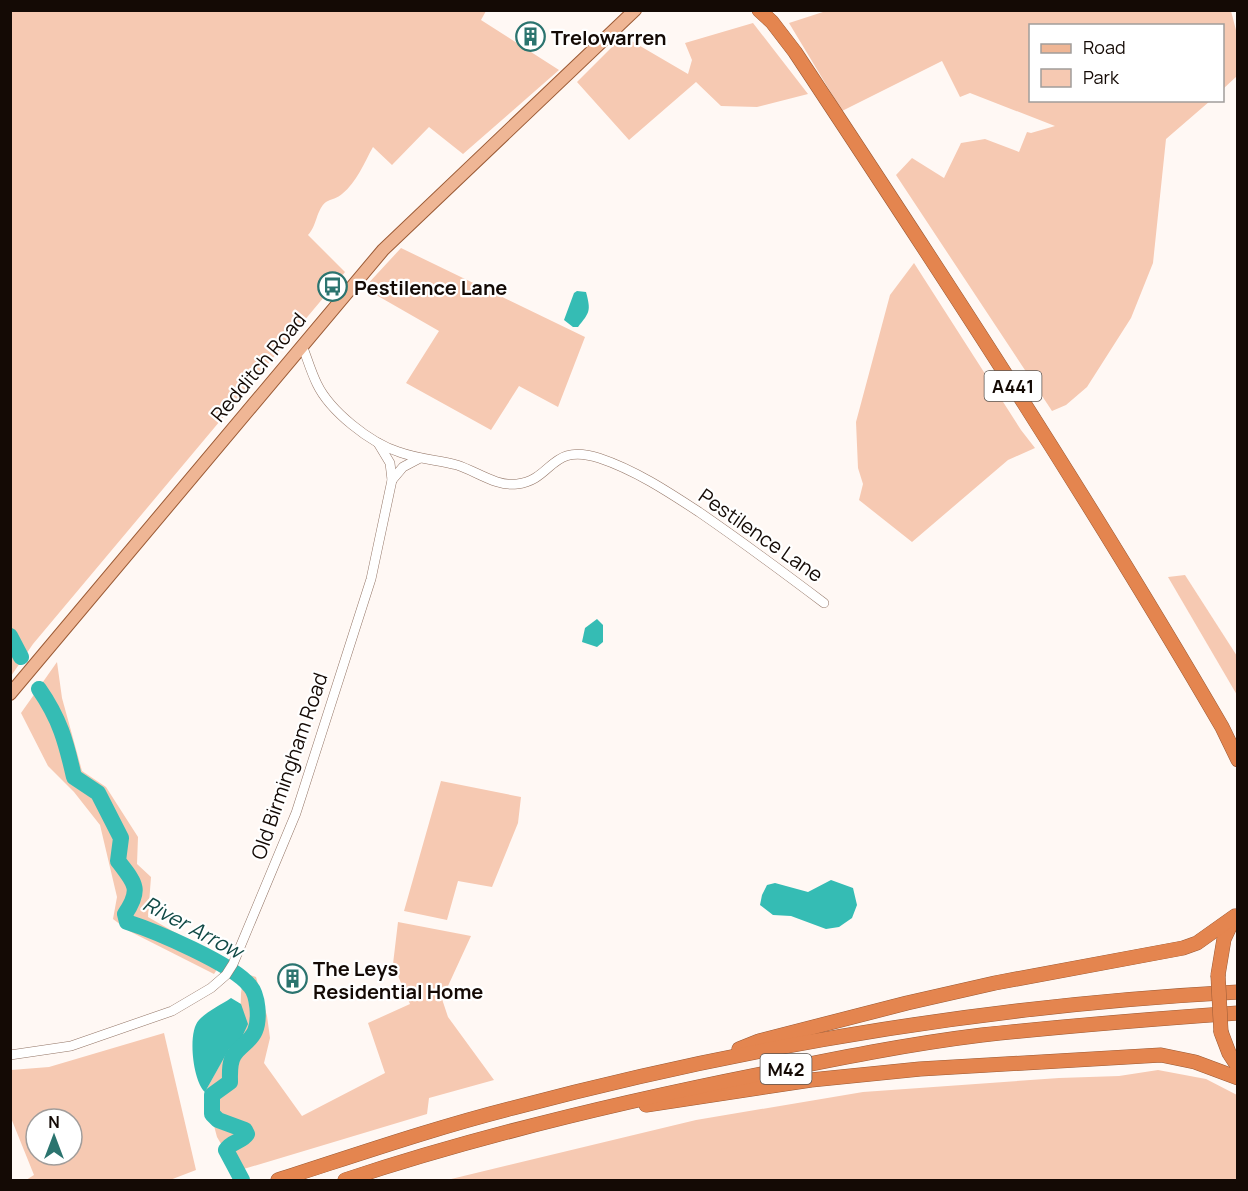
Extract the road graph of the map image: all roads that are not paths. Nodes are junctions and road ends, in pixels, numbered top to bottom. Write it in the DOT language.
graph roads {
  1 [pos="635,10"];
  2 [pos="759,10"];
  3 [pos="769,16"];
  4 [pos="302,345"];
  5 [pos="378,443"];
  6 [pos="420,458"];
  7 [pos="392,480"];
  8 [pos="824,603"];
  9 [pos="10,693"];
  10 [pos="1238,760"];
  11 [pos="1236,915"];
  12 [pos="1238,993"];
  13 [pos="1238,1013"];
  14 [pos="10,1055"];
  15 [pos="703,1062"];
  16 [pos="1238,1067"];
  17 [pos="1238,1078"];
  18 [pos="594,1109"];
  19 [pos="278,1180"];
  20 [pos="345,1180"];
  1 -- 4 [label="main road, Redditch Road"];
  2 -- 3 [label="highway, A441"];
  3 -- 10 [label="highway, A441"];
  4 -- 5 [label="street"];
  4 -- 9 [label="main road, Redditch Road"];
  5 -- 6 [label="street, Pestilence Lane"];
  5 -- 7 [label="street, Old Birmingham Road"];
  6 -- 7 [label="street"];
  6 -- 8 [label="street, Pestilence Lane"];
  7 -- 14 [label="street, Old Birmingham Road"];
  11 -- 15 [label="highway, M42"];
  11 -- 16 [label="highway, bridge"];
  12 -- 15 [label="highway, M42"];
  13 -- 18 [label="highway, M42"];
  15 -- 19 [label="highway, M42"];
  17 -- 18 [label="highway, M42"];
  18 -- 20 [label="highway, M42"];
}
